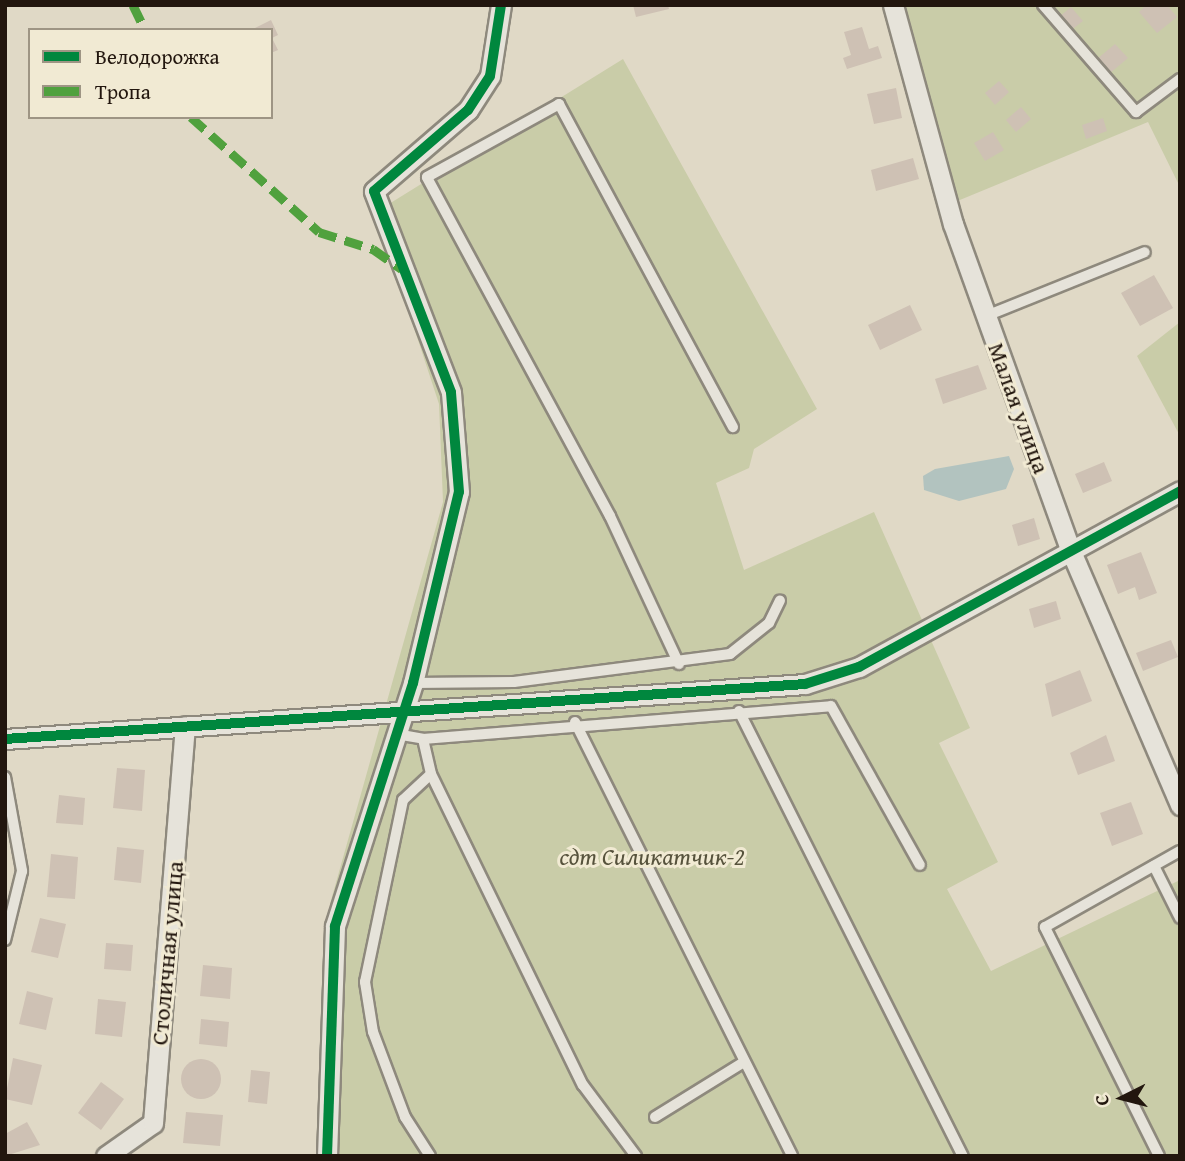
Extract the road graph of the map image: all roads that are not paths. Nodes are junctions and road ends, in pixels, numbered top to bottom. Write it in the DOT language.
graph roads {
  1 [pos="501,5"];
  2 [pos="893,5"];
  3 [pos="1043,5"];
  4 [pos="1180,79"];
  5 [pos="1145,252"];
  6 [pos="986,316"];
  7 [pos="733,427"];
  8 [pos="1180,491"];
  9 [pos="1070,549"];
  10 [pos="779,600"];
  11 [pos="678,664"];
  12 [pos="413,683"];
  13 [pos="403,709"];
  14 [pos="739,711"];
  15 [pos="575,722"];
  16 [pos="185,726"];
  17 [pos="395,734"];
  18 [pos="423,738"];
  19 [pos="5,739"];
  20 [pos="431,774"];
  21 [pos="5,777"];
  22 [pos="1178,803"];
  23 [pos="1180,851"];
  24 [pos="920,864"];
  25 [pos="1154,866"];
  26 [pos="1180,918"];
  27 [pos="5,940"];
  28 [pos="744,1062"];
  29 [pos="655,1117"];
  30 [pos="106,1156"];
  31 [pos="327,1156"];
  32 [pos="430,1156"];
  33 [pos="636,1156"];
  34 [pos="792,1156"];
  35 [pos="963,1156"];
  36 [pos="1159,1156"];
  1 -- 12 [label="street"];
  2 -- 6 [label="street, Малая улица"];
  3 -- 4 [label="lane"];
  5 -- 6 [label="lane"];
  6 -- 9 [label="street, Малая улица"];
  7 -- 11 [label="lane"];
  8 -- 9 [label="street"];
  9 -- 13 [label="street"];
  9 -- 22 [label="street, Малая улица"];
  10 -- 11 [label="lane"];
  11 -- 12 [label="lane"];
  12 -- 13 [label="street"];
  13 -- 16 [label="street"];
  13 -- 17 [label="street"];
  14 -- 15 [label="lane"];
  14 -- 24 [label="lane"];
  14 -- 35 [label="lane"];
  15 -- 18 [label="lane"];
  15 -- 28 [label="lane"];
  16 -- 19 [label="street"];
  16 -- 30 [label="street, Столичная улица"];
  17 -- 18 [label="lane"];
  17 -- 31 [label="street"];
  18 -- 20 [label="lane"];
  20 -- 32 [label="lane"];
  20 -- 33 [label="lane"];
  21 -- 27 [label="lane"];
  23 -- 25 [label="lane"];
  25 -- 26 [label="lane"];
  25 -- 36 [label="lane"];
  28 -- 29 [label="lane"];
  28 -- 34 [label="lane"];
}
